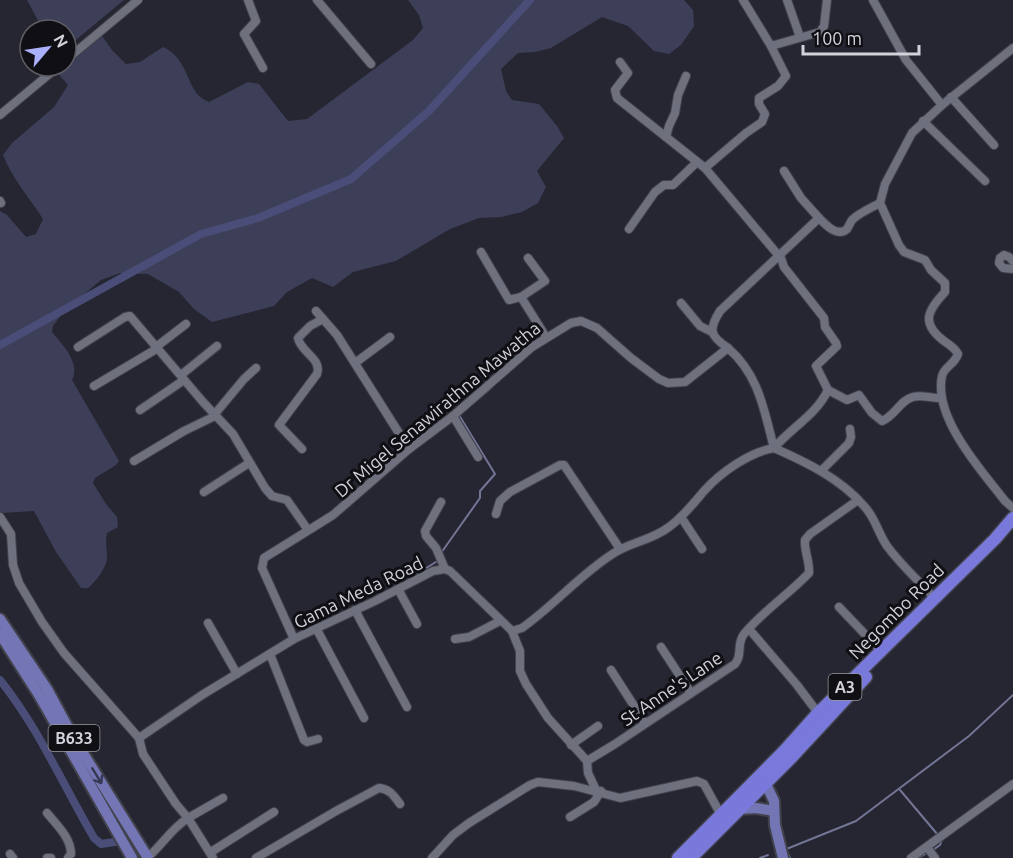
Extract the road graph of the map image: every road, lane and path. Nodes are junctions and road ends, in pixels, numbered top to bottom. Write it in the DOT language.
graph roads {
  1 [pos="138,0"];
  2 [pos="248,0"];
  3 [pos="317,0"];
  4 [pos="743,0"];
  5 [pos="787,0"];
  6 [pos="827,0"];
  7 [pos="873,0"];
  8 [pos="800,37"];
  9 [pos="771,46"];
  10 [pos="1013,48"];
  11 [pos="78,50"];
  12 [pos="621,62"];
  13 [pos="371,64"];
  14 [pos="262,68"];
  15 [pos="686,76"];
  16 [pos="45,78"];
  17 [pos="951,97"];
  18 [pos="942,105"];
  19 [pos="0,115"];
  20 [pos="923,121"];
  21 [pos="666,137"];
  22 [pos="994,145"];
  23 [pos="696,163"];
  24 [pos="705,168"];
  25 [pos="784,171"];
  26 [pos="985,181"];
  27 [pos="880,203"];
  28 [pos="819,218"];
  29 [pos="629,229"];
  30 [pos="481,252"];
  31 [pos="780,255"];
  32 [pos="528,258"];
  33 [pos="1013,261"];
  34 [pos="1013,269"];
  35 [pos="522,297"];
  36 [pos="681,303"];
  37 [pos="316,311"];
  38 [pos="323,319"];
  39 [pos="186,324"];
  40 [pos="712,332"];
  41 [pos="390,337"];
  42 [pos="546,337"];
  43 [pos="217,346"];
  44 [pos="78,347"];
  45 [pos="157,348"];
  46 [pos="728,348"];
  47 [pos="355,363"];
  48 [pos="256,368"];
  49 [pos="182,378"];
  50 [pos="93,386"];
  51 [pos="828,390"];
  52 [pos="942,399"];
  53 [pos="140,410"];
  54 [pos="214,415"];
  55 [pos="453,416"];
  56 [pos="850,429"];
  57 [pos="774,447"];
  58 [pos="303,449"];
  59 [pos="409,449"];
  60 [pos="478,457"];
  61 [pos="134,461"];
  62 [pos="249,463"];
  63 [pos="821,471"];
  64 [pos="204,492"];
  65 [pos="858,500"];
  66 [pos="441,502"];
  67 [pos="1013,508"];
  68 [pos="496,514"];
  69 [pos="0,517"];
  70 [pos="681,517"];
  71 [pos="1013,518"];
  72 [pos="1013,529"];
  73 [pos="308,530"];
  74 [pos="620,549"];
  75 [pos="702,549"];
  76 [pos="445,569"];
  77 [pos="398,590"];
  78 [pos="934,598"];
  79 [pos="839,607"];
  80 [pos="355,610"];
  81 [pos="0,619"];
  82 [pos="500,621"];
  83 [pos="208,623"];
  84 [pos="417,624"];
  85 [pos="316,628"];
  86 [pos="749,629"];
  87 [pos="512,631"];
  88 [pos="0,634"];
  89 [pos="294,639"];
  90 [pos="455,639"];
  91 [pos="661,647"];
  92 [pos="881,651"];
  93 [pos="270,654"];
  94 [pos="611,670"];
  95 [pos="237,674"];
  96 [pos="691,693"];
  97 [pos="407,707"];
  98 [pos="818,713"];
  99 [pos="364,718"];
  100 [pos="645,723"];
  101 [pos="598,726"];
  102 [pos="140,739"];
  103 [pos="318,739"];
  104 [pos="571,745"];
  105 [pos="587,760"];
  106 [pos="777,772"];
  107 [pos="762,781"];
  108 [pos="1013,784"];
  109 [pos="599,791"];
  110 [pos="223,798"];
  111 [pos="400,804"];
  112 [pos="774,806"];
  113 [pos="740,809"];
  114 [pos="274,812"];
  115 [pos="47,813"];
  116 [pos="721,815"];
  117 [pos="570,817"];
  118 [pos="188,818"];
  119 [pos="927,847"];
  120 [pos="212,855"];
  121 [pos="68,858"];
  122 [pos="132,858"];
  123 [pos="148,858"];
  124 [pos="256,858"];
  125 [pos="432,858"];
  126 [pos="678,858"];
  127 [pos="691,858"];
  128 [pos="783,858"];
  129 [pos="910,858"];
  130 [pos="935,858"];
  1 -- 11 [label="street"];
  2 -- 14 [label="street"];
  3 -- 13 [label="street"];
  4 -- 9 [label="street"];
  5 -- 8 [label="street"];
  6 -- 8 [label="street"];
  7 -- 18 [label="street"];
  8 -- 9 [label="street"];
  9 -- 24 [label="street"];
  10 -- 17 [label="street"];
  12 -- 21 [label="street"];
  15 -- 21 [label="street"];
  16 -- 19 [label="street"];
  17 -- 18 [label="street"];
  17 -- 22 [label="street"];
  18 -- 20 [label="street"];
  20 -- 26 [label="street"];
  20 -- 27 [label="street"];
  21 -- 23 [label="street"];
  23 -- 24 [label="street"];
  23 -- 29 [label="street"];
  24 -- 31 [label="street"];
  25 -- 28 [label="street"];
  27 -- 28 [label="street"];
  27 -- 52 [label="street"];
  28 -- 31 [label="street"];
  30 -- 35 [label="street"];
  31 -- 40 [label="street"];
  31 -- 51 [label="street"];
  32 -- 35 [label="street"];
  33 -- 34 [label="street"];
  35 -- 42 [label="street"];
  36 -- 40 [label="street"];
  37 -- 38 [label="street"];
  38 -- 47 [label="street"];
  38 -- 58 [label="street"];
  39 -- 45 [label="street"];
  40 -- 46 [label="street"];
  41 -- 47 [label="street"];
  42 -- 46 [label="street, Dr Migel Senawirathna Mawatha"];
  42 -- 55 [label="street, Dr Migel Senawirathna Mawatha"];
  43 -- 49 [label="street"];
  44 -- 45 [label="street"];
  45 -- 49 [label="street"];
  45 -- 50 [label="street"];
  46 -- 57 [label="street"];
  47 -- 59 [label="street"];
  48 -- 54 [label="street"];
  49 -- 53 [label="street"];
  49 -- 54 [label="street"];
  51 -- 52 [label="street"];
  51 -- 57 [label="street"];
  52 -- 67 [label="street"];
  54 -- 61 [label="street"];
  54 -- 62 [label="street"];
  55 -- 59 [label="street, Dr Migel Senawirathna Mawatha"];
  55 -- 60 [label="street"];
  56 -- 63 [label="street"];
  57 -- 63 [label="street"];
  57 -- 70 [label="street"];
  59 -- 73 [label="street, Dr Migel Senawirathna Mawatha"];
  62 -- 64 [label="street"];
  62 -- 73 [label="street"];
  63 -- 65 [label="street"];
  65 -- 78 [label="street"];
  65 -- 86 [label="street, St Anne's Lane"];
  66 -- 76 [label="street"];
  68 -- 74 [label="street"];
  69 -- 102 [label="street"];
  70 -- 74 [label="street"];
  70 -- 75 [label="street"];
  71 -- 78 [label="highway, Negombo Road / A3"];
  72 -- 106 [label="highway, Negombo Road / A3"];
  73 -- 89 [label="street, Dr Migel Senawirathna Mawatha"];
  74 -- 87 [label="street"];
  76 -- 77 [label="street, Gama Meda Road"];
  76 -- 82 [label="street, Gama Meda Road"];
  77 -- 80 [label="street, Gama Meda Road"];
  77 -- 84 [label="street"];
  78 -- 92 [label="highway, Negombo Road / A3"];
  79 -- 92 [label="street"];
  80 -- 85 [label="street, Gama Meda Road"];
  80 -- 97 [label="street"];
  81 -- 123 [label="main road, B633, one-way"];
  82 -- 87 [label="street, Gama Meda Road"];
  82 -- 90 [label="street"];
  83 -- 95 [label="street"];
  85 -- 89 [label="street, Gama Meda Road"];
  85 -- 99 [label="street"];
  86 -- 96 [label="street, St Anne's Lane"];
  86 -- 98 [label="street"];
  87 -- 104 [label="street"];
  88 -- 122 [label="main road, B633"];
  89 -- 93 [label="street, Gama Meda Road"];
  91 -- 96 [label="street"];
  92 -- 98 [label="highway, Negombo Road / A3"];
  93 -- 95 [label="street, Gama Meda Road"];
  93 -- 103 [label="street"];
  94 -- 100 [label="street"];
  95 -- 102 [label="street, Gama Meda Road"];
  96 -- 100 [label="street, St Anne's Lane"];
  98 -- 107 [label="highway, Negombo Road / A3"];
  100 -- 105 [label="street, St Anne's Lane"];
  101 -- 104 [label="street"];
  102 -- 118 [label="street"];
  104 -- 105 [label="street"];
  105 -- 109 [label="street"];
  106 -- 107 [label="highway, Negombo Road / A3"];
  106 -- 112 [label="main road"];
  107 -- 112 [label="main road"];
  107 -- 113 [label="highway, Negombo Road / A3"];
  107 -- 116 [label="highway, Negombo Road / A3"];
  108 -- 119 [label="street"];
  109 -- 116 [label="street"];
  109 -- 117 [label="street"];
  109 -- 125 [label="street"];
  110 -- 118 [label="street"];
  111 -- 124 [label="street"];
  112 -- 113 [label="main road"];
  112 -- 128 [label="main road"];
  113 -- 127 [label="highway, Negombo Road / A3"];
  114 -- 120 [label="street"];
  115 -- 121 [label="street"];
  116 -- 126 [label="highway, Negombo Road / A3"];
  118 -- 120 [label="street"];
  118 -- 123 [label="street"];
  119 -- 129 [label="street"];
  119 -- 130 [label="street"];
}
